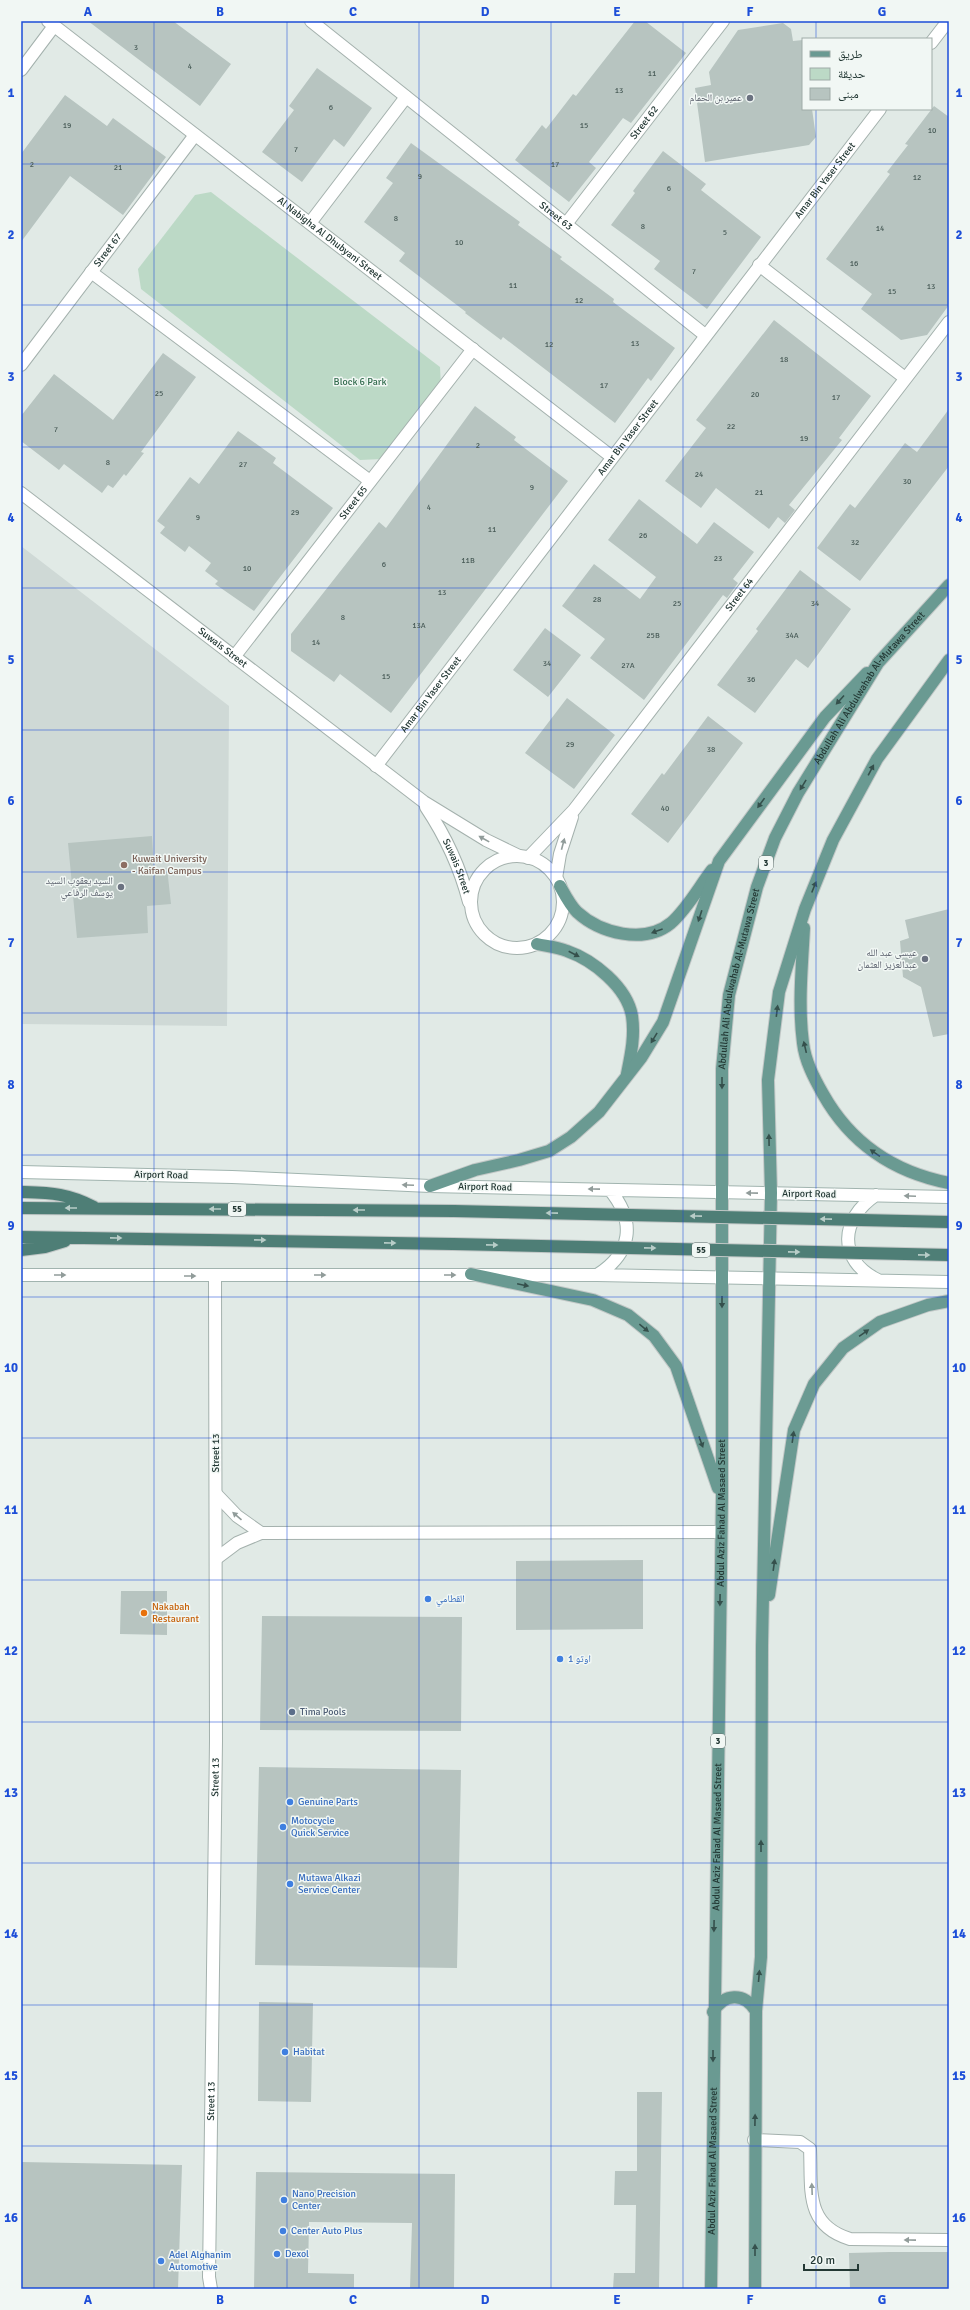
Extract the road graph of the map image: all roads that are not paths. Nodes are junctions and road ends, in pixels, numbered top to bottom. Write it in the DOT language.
graph roads {
  1 [pos="311,21"];
  2 [pos="722,21"];
  3 [pos="948,21"];
  4 [pos="51,24"];
  5 [pos="932,42"];
  6 [pos="21,70"];
  7 [pos="406,97"];
  8 [pos="879,110"];
  9 [pos="195,135"];
  10 [pos="310,224"];
  11 [pos="566,224"];
  12 [pos="759,265"];
  13 [pos="91,272"];
  14 [pos="949,322"];
  15 [pos="705,335"];
  16 [pos="473,349"];
  17 [pos="21,365"];
  18 [pos="905,378"];
  19 [pos="612,457"];
  20 [pos="370,481"];
  21 [pos="21,493"];
  22 [pos="949,585"];
  23 [pos="234,657"];
  24 [pos="949,660"];
  25 [pos="878,663"];
  26 [pos="376,766"];
  27 [pos="424,802"];
  28 [pos="574,810"];
  29 [pos="523,857"];
  30 [pos="719,861"];
  31 [pos="558,882"];
  32 [pos="805,909"];
  33 [pos="472,913"];
  34 [pos="537,944"];
  35 [pos="627,1076"];
  36 [pos="21,1172"];
  37 [pos="949,1183"];
  38 [pos="430,1186"];
  39 [pos="610,1190"];
  40 [pos="21,1192"];
  41 [pos="723,1193"];
  42 [pos="771,1193"];
  43 [pos="876,1195"];
  44 [pos="949,1197"];
  45 [pos="21,1208"];
  46 [pos="97,1208"];
  47 [pos="949,1222"];
  48 [pos="21,1237"];
  49 [pos="77,1237"];
  50 [pos="21,1250"];
  51 [pos="949,1255"];
  52 [pos="471,1274"];
  53 [pos="21,1275"];
  54 [pos="597,1275"];
  55 [pos="215,1276"];
  56 [pos="722,1278"];
  57 [pos="770,1279"];
  58 [pos="880,1281"];
  59 [pos="949,1282"];
  60 [pos="949,1301"];
  61 [pos="216,1494"];
  62 [pos="722,1498"];
  63 [pos="721,1532"];
  64 [pos="261,1533"];
  65 [pos="217,1558"];
  66 [pos="762,1646"];
  67 [pos="756,2011"];
  68 [pos="713,2012"];
  69 [pos="754,2140"];
  70 [pos="949,2240"];
  71 [pos="208,2285"];
  72 [pos="711,2289"];
  73 [pos="755,2289"];
  1 -- 7 [label="street, Street 63"];
  2 -- 11 [label="street, Street 62"];
  3 -- 5 [label="street"];
  4 -- 6 [label="street"];
  4 -- 9 [label="street, Al Nabigha Al Dhubyani Street"];
  7 -- 10 [label="street"];
  7 -- 11 [label="street, Street 63"];
  8 -- 12 [label="street, Amar Bin Yaser Street"];
  9 -- 10 [label="street, Al Nabigha Al Dhubyani Street"];
  9 -- 13 [label="street, Street 67"];
  10 -- 16 [label="street, Al Nabigha Al Dhubyani Street"];
  11 -- 15 [label="street, Street 63"];
  12 -- 15 [label="street, Amar Bin Yaser Street"];
  12 -- 18 [label="street"];
  13 -- 17 [label="street, Street 67"];
  13 -- 20 [label="street"];
  14 -- 18 [label="street, Street 64"];
  15 -- 19 [label="street, Amar Bin Yaser Street"];
  16 -- 19 [label="street, Al Nabigha Al Dhubyani Street"];
  16 -- 20 [label="street, Street 65"];
  18 -- 28 [label="street, Street 64"];
  19 -- 26 [label="street, Amar Bin Yaser Street"];
  20 -- 23 [label="street, Street 65"];
  21 -- 23 [label="street, Suwais Street"];
  22 -- 25 [label="main road, Abdullah Ali Abdulwahab Al-Mutawa Street / 3"];
  23 -- 26 [label="street, Suwais Street"];
  32 -- 24 [label="main road, one-way"];
  25 -- 30 [label="main road, one-way"];
  25 -- 41 [label="main road, Abdullah Ali Abdulwahab Al-Mutawa Street / 3, one-way"];
  26 -- 27 [label="street, Suwais Street"];
  29 -- 27 [label="street, Suwais Street, one-way"];
  27 -- 33 [label="street, Suwais Street"];
  28 -- 29 [label="street, Street 64"];
  31 -- 28 [label="street, Street 64, one-way"];
  29 -- 31 [label="street"];
  29 -- 33 [label="street"];
  30 -- 31 [label="main road, one-way"];
  30 -- 35 [label="main road, one-way"];
  31 -- 34 [label="street"];
  37 -- 32 [label="main road, one-way"];
  42 -- 32 [label="main road, one-way"];
  33 -- 34 [label="street"];
  34 -- 35 [label="main road, one-way"];
  35 -- 38 [label="main road"];
  38 -- 36 [label="street, Airport Road, one-way"];
  39 -- 38 [label="street, Airport Road, one-way"];
  39 -- 41 [label="street, Airport Road"];
  39 -- 54 [label="street"];
  40 -- 46 [label="highway"];
  42 -- 41 [label="street, Airport Road, one-way"];
  41 -- 56 [label="main road, Abdul Aziz Fahad Al Masaed Street / 3"];
  42 -- 43 [label="street, Airport Road"];
  42 -- 57 [label="main road"];
  44 -- 43 [label="street, Airport Road, one-way"];
  43 -- 58 [label="street"];
  46 -- 45 [label="highway, 55, one-way"];
  47 -- 46 [label="highway, 55, one-way, bridge"];
  48 -- 49 [label="highway, 55"];
  49 -- 50 [label="highway"];
  49 -- 51 [label="highway, 55, one-way, bridge"];
  52 -- 54 [label="street"];
  55 -- 52 [label="street, one-way"];
  52 -- 62 [label="main road, one-way"];
  53 -- 55 [label="street, one-way"];
  54 -- 56 [label="street"];
  55 -- 61 [label="street, Street 13"];
  56 -- 57 [label="street"];
  56 -- 62 [label="main road, Abdul Aziz Fahad Al Masaed Street / 3, one-way"];
  57 -- 58 [label="street"];
  57 -- 66 [label="main road"];
  58 -- 59 [label="street"];
  66 -- 60 [label="main road, one-way"];
  64 -- 61 [label="street, one-way"];
  61 -- 65 [label="street, Street 13"];
  62 -- 63 [label="main road, Abdul Aziz Fahad Al Masaed Street / 3"];
  63 -- 64 [label="street"];
  63 -- 68 [label="main road, Abdul Aziz Fahad Al Masaed Street / 3, one-way"];
  64 -- 65 [label="street"];
  65 -- 71 [label="street, Street 13"];
  67 -- 66 [label="main road, one-way"];
  67 -- 68 [label="main road"];
  69 -- 67 [label="main road, one-way"];
  68 -- 72 [label="main road, Abdul Aziz Fahad Al Masaed Street / 3, one-way"];
  70 -- 69 [label="street, one-way"];
  73 -- 69 [label="main road, one-way"];
}
